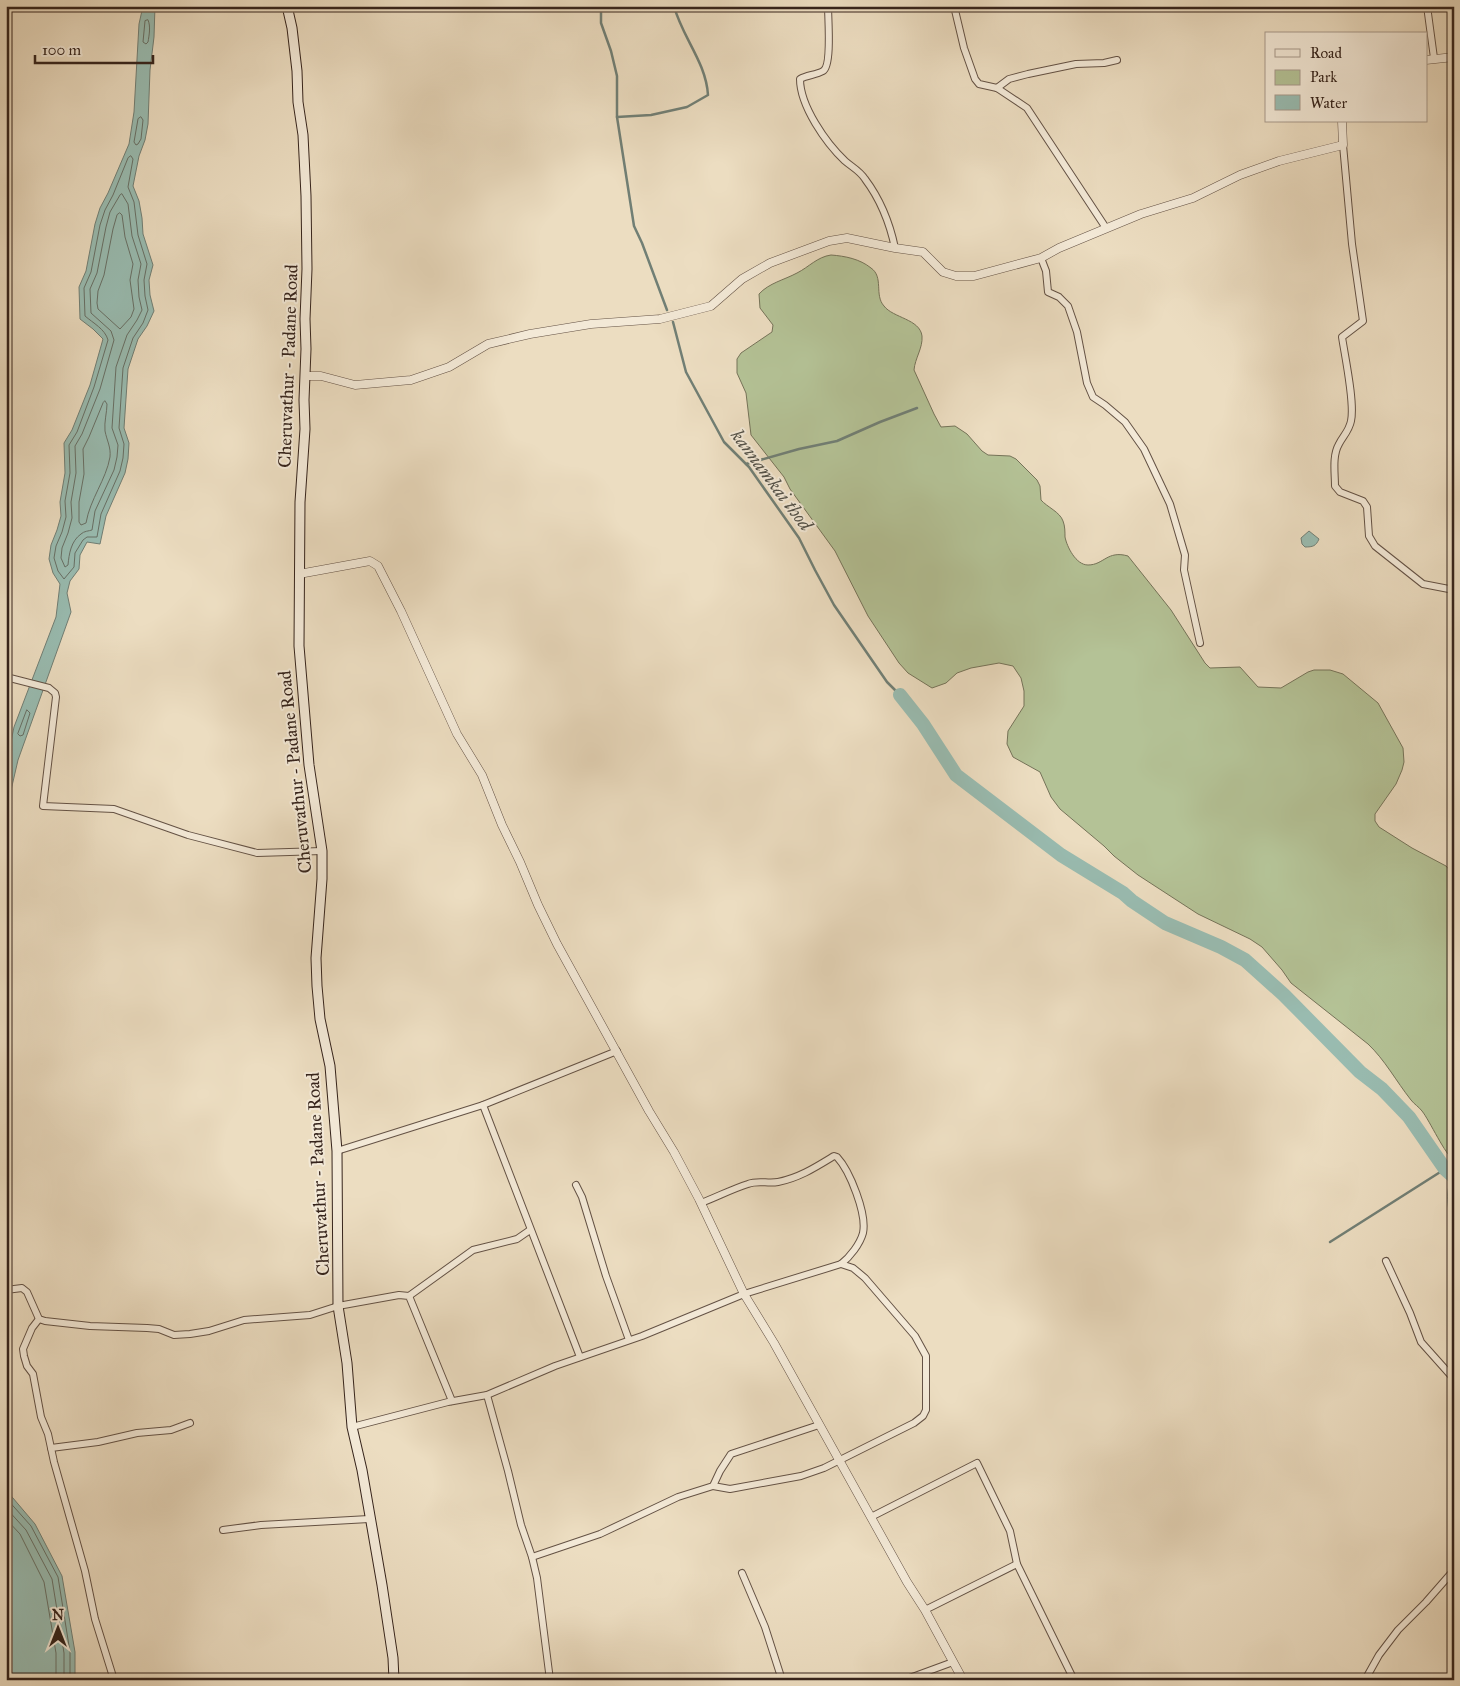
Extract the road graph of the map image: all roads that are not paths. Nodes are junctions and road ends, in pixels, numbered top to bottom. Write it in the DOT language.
graph roads {
  1 [pos="287,6"];
  2 [pos="828,6"];
  3 [pos="954,6"];
  4 [pos="1427,6"];
  5 [pos="1454,57"];
  6 [pos="1430,59"];
  7 [pos="1118,60"];
  8 [pos="997,88"];
  9 [pos="1342,122"];
  10 [pos="1343,145"];
  11 [pos="1106,228"];
  12 [pos="895,248"];
  13 [pos="1041,258"];
  14 [pos="306,376"];
  15 [pos="299,574"];
  16 [pos="1454,590"];
  17 [pos="1200,643"];
  18 [pos="6,677"];
  19 [pos="322,851"];
  20 [pos="617,1051"];
  21 [pos="483,1105"];
  22 [pos="337,1151"];
  23 [pos="576,1185"];
  24 [pos="701,1203"];
  25 [pos="530,1230"];
  26 [pos="1386,1262"];
  27 [pos="841,1264"];
  28 [pos="6,1290"];
  29 [pos="744,1294"];
  30 [pos="409,1296"];
  31 [pos="338,1306"];
  32 [pos="39,1319"];
  33 [pos="629,1340"];
  34 [pos="580,1357"];
  35 [pos="1454,1379"];
  36 [pos="487,1395"];
  37 [pos="452,1401"];
  38 [pos="190,1423"];
  39 [pos="819,1425"];
  40 [pos="352,1427"];
  41 [pos="51,1448"];
  42 [pos="839,1461"];
  43 [pos="713,1486"];
  44 [pos="871,1517"];
  45 [pos="370,1519"];
  46 [pos="223,1530"];
  47 [pos="532,1557"];
  48 [pos="1017,1564"];
  49 [pos="1454,1570"];
  50 [pos="742,1573"];
  51 [pos="925,1610"];
  52 [pos="953,1662"];
  53 [pos="114,1680"];
  54 [pos="394,1680"];
  55 [pos="550,1680"];
  56 [pos="782,1680"];
  57 [pos="904,1680"];
  58 [pos="963,1680"];
  59 [pos="1074,1680"];
  60 [pos="1365,1680"];
  1 -- 14 [label="main road, Cheruvathur - Padane Road"];
  2 -- 12 [label="street"];
  3 -- 8 [label="street"];
  4 -- 6 [label="street"];
  5 -- 6 [label="street"];
  7 -- 8 [label="street"];
  8 -- 11 [label="street"];
  9 -- 10 [label="street"];
  10 -- 11 [label="street"];
  10 -- 16 [label="street"];
  11 -- 13 [label="street"];
  12 -- 13 [label="street"];
  12 -- 14 [label="street"];
  13 -- 17 [label="street"];
  14 -- 15 [label="main road, Cheruvathur - Padane Road"];
  15 -- 19 [label="main road, Cheruvathur - Padane Road"];
  15 -- 20 [label="street"];
  18 -- 19 [label="street"];
  19 -- 22 [label="main road, Cheruvathur - Padane Road"];
  20 -- 21 [label="street"];
  20 -- 24 [label="street"];
  21 -- 22 [label="street"];
  21 -- 25 [label="street"];
  22 -- 31 [label="main road, Cheruvathur - Padane Road"];
  23 -- 33 [label="street"];
  24 -- 27 [label="street"];
  24 -- 29 [label="street"];
  25 -- 30 [label="street"];
  25 -- 34 [label="street"];
  26 -- 35 [label="street"];
  27 -- 29 [label="street"];
  27 -- 42 [label="street"];
  28 -- 32 [label="street"];
  29 -- 33 [label="street"];
  29 -- 39 [label="street"];
  30 -- 31 [label="street"];
  30 -- 37 [label="street"];
  31 -- 32 [label="street"];
  31 -- 40 [label="main road, Cheruvathur - Padane Road"];
  32 -- 41 [label="street"];
  33 -- 34 [label="street"];
  34 -- 36 [label="street"];
  36 -- 37 [label="street"];
  36 -- 47 [label="street"];
  37 -- 40 [label="street"];
  38 -- 41 [label="street"];
  39 -- 42 [label="street"];
  39 -- 43 [label="street"];
  40 -- 45 [label="main road, Cheruvathur - Padane Road"];
  41 -- 53 [label="street"];
  42 -- 43 [label="street"];
  42 -- 44 [label="street"];
  43 -- 47 [label="street"];
  44 -- 48 [label="street"];
  44 -- 51 [label="street"];
  45 -- 46 [label="street"];
  45 -- 54 [label="main road, Cheruvathur - Padane Road"];
  47 -- 55 [label="street"];
  48 -- 51 [label="street"];
  48 -- 59 [label="street"];
  49 -- 60 [label="street"];
  50 -- 56 [label="street"];
  51 -- 52 [label="street"];
  52 -- 57 [label="street"];
  52 -- 58 [label="street"];
}
